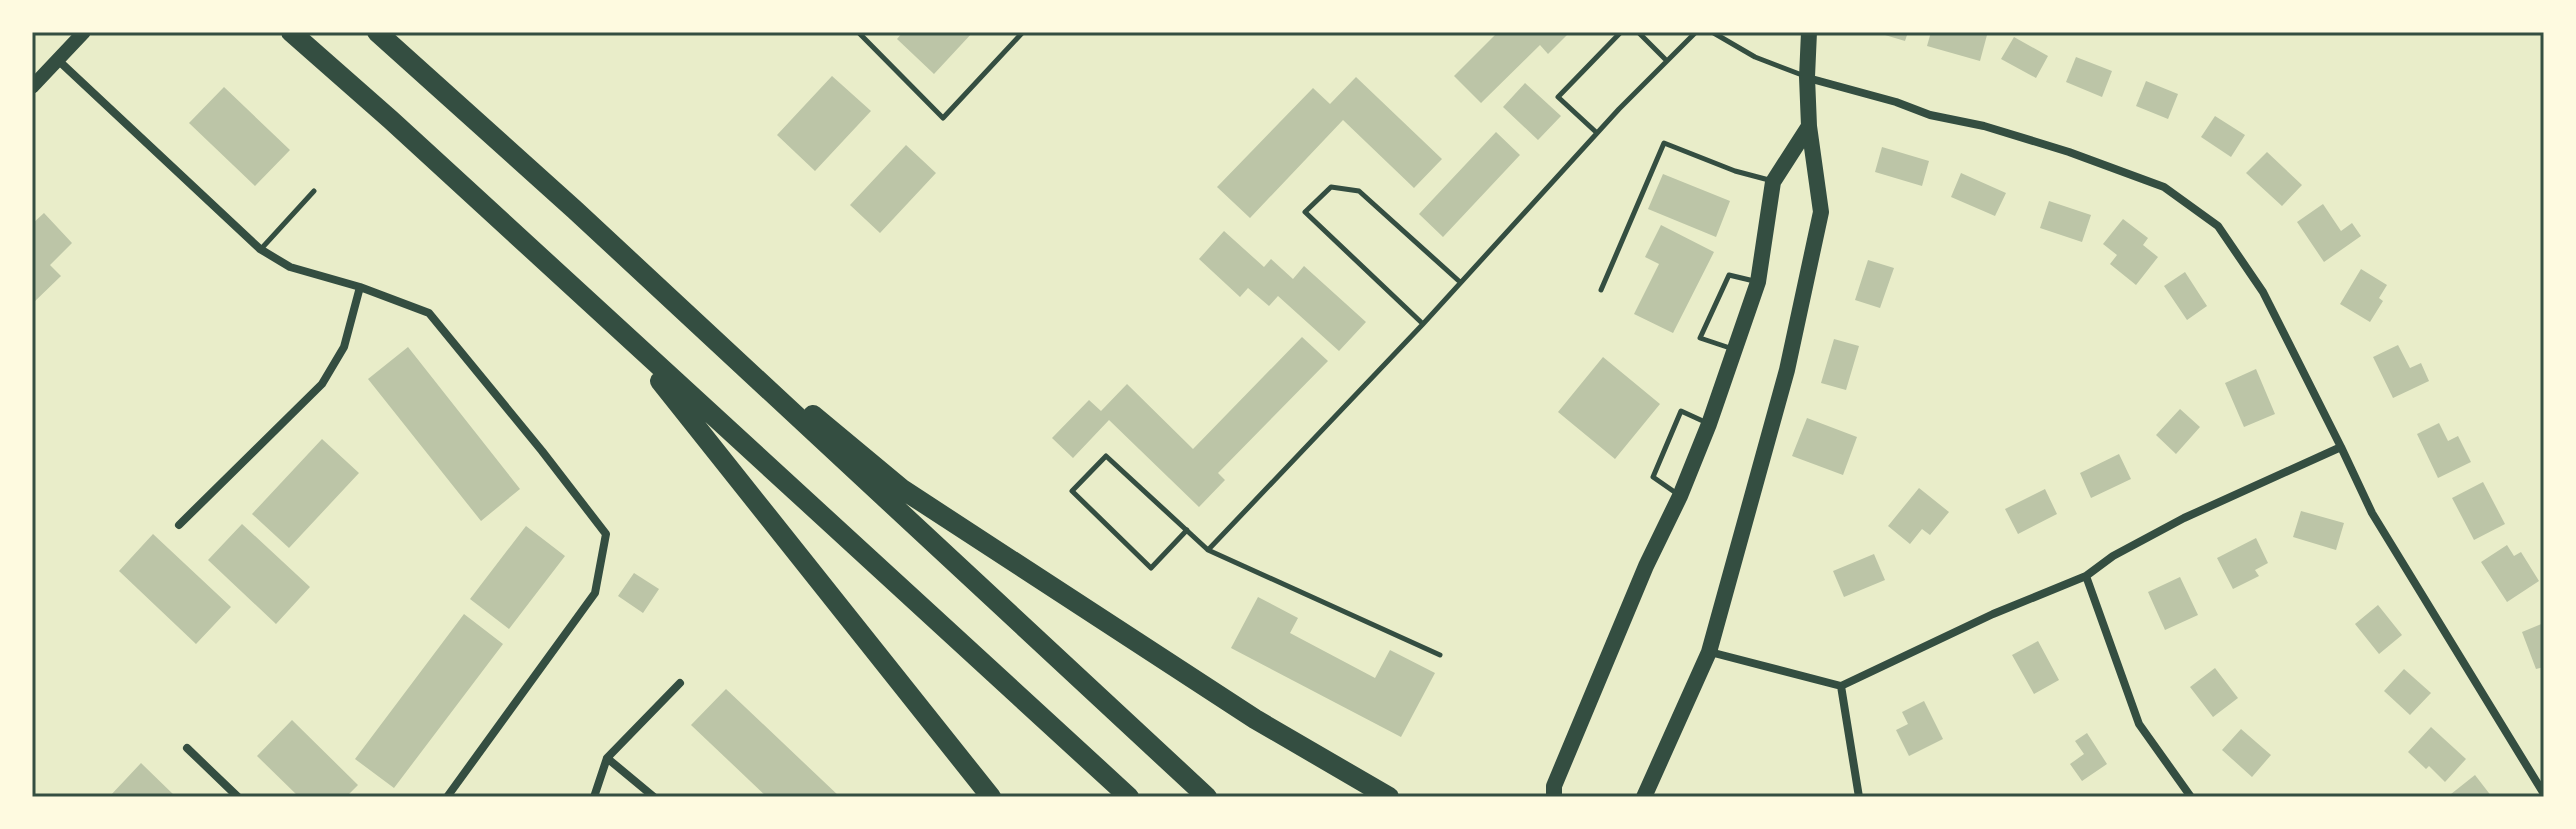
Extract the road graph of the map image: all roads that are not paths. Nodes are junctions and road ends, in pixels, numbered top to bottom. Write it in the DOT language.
graph roads {
  1 [pos="84,32"];
  2 [pos="291,32"];
  3 [pos="377,32"];
  4 [pos="858,32"];
  5 [pos="1023,32"];
  6 [pos="1621,32"];
  7 [pos="1638,32"];
  8 [pos="1696,32"];
  9 [pos="1712,32"];
  10 [pos="1809,32"];
  11 [pos="59,61"];
  12 [pos="1667,61"];
  13 [pos="1807,77"];
  14 [pos="32,87"];
  15 [pos="1809,126"];
  16 [pos="1597,133"];
  17 [pos="1773,182"];
  18 [pos="314,191"];
  19 [pos="260,249"];
  20 [pos="633,265"];
  21 [pos="1461,282"];
  22 [pos="1758,282"];
  23 [pos="360,287"];
  24 [pos="1601,290"];
  25 [pos="1423,324"];
  26 [pos="622,334"];
  27 [pos="1736,350"];
  28 [pos="1709,424"];
  29 [pos="2341,447"];
  30 [pos="1680,496"];
  31 [pos="179,525"];
  32 [pos="1187,530"];
  33 [pos="1208,550"];
  34 [pos="2086,576"];
  35 [pos="1709,652"];
  36 [pos="1440,655"];
  37 [pos="680,683"];
  38 [pos="1841,686"];
  39 [pos="187,748"];
  40 [pos="607,758"];
  41 [pos="2544,794"];
  42 [pos="238,797"];
  43 [pos="447,797"];
  44 [pos="594,797"];
  45 [pos="654,797"];
  46 [pos="991,797"];
  47 [pos="1129,797"];
  48 [pos="1207,797"];
  49 [pos="1389,797"];
  50 [pos="1554,797"];
  51 [pos="1644,797"];
  52 [pos="1859,797"];
  53 [pos="2191,797"];
  1 -- 11 [label="street"];
  2 -- 26 [label="highway"];
  3 -- 20 [label="highway"];
  4 -- 5 [label="lane"];
  6 -- 16 [label="lane"];
  7 -- 12 [label="lane"];
  8 -- 12 [label="lane"];
  9 -- 13 [label="lane"];
  10 -- 13 [label="main road"];
  11 -- 14 [label="street"];
  11 -- 19 [label="street"];
  12 -- 16 [label="lane"];
  13 -- 15 [label="main road"];
  13 -- 29 [label="street"];
  15 -- 17 [label="main road"];
  15 -- 35 [label="main road"];
  16 -- 21 [label="lane"];
  17 -- 22 [label="main road"];
  17 -- 24 [label="lane"];
  18 -- 19 [label="lane"];
  19 -- 23 [label="street"];
  20 -- 48 [label="highway"];
  20 -- 49 [label="highway"];
  21 -- 25 [label="lane"];
  21 -- 25 [label="lane"];
  22 -- 27 [label="main road"];
  22 -- 27 [label="lane"];
  23 -- 31 [label="street"];
  23 -- 43 [label="street"];
  25 -- 33 [label="lane"];
  26 -- 46 [label="highway"];
  26 -- 47 [label="highway"];
  27 -- 28 [label="main road"];
  28 -- 30 [label="main road"];
  28 -- 30 [label="lane"];
  29 -- 34 [label="street"];
  29 -- 41 [label="street"];
  30 -- 50 [label="main road"];
  32 -- 32 [label="lane"];
  32 -- 33 [label="lane"];
  33 -- 36 [label="lane"];
  34 -- 38 [label="street"];
  34 -- 53 [label="street"];
  35 -- 38 [label="street"];
  35 -- 51 [label="main road"];
  37 -- 40 [label="street"];
  38 -- 52 [label="street"];
  39 -- 42 [label="street"];
  40 -- 44 [label="street"];
  40 -- 45 [label="street"];
}
